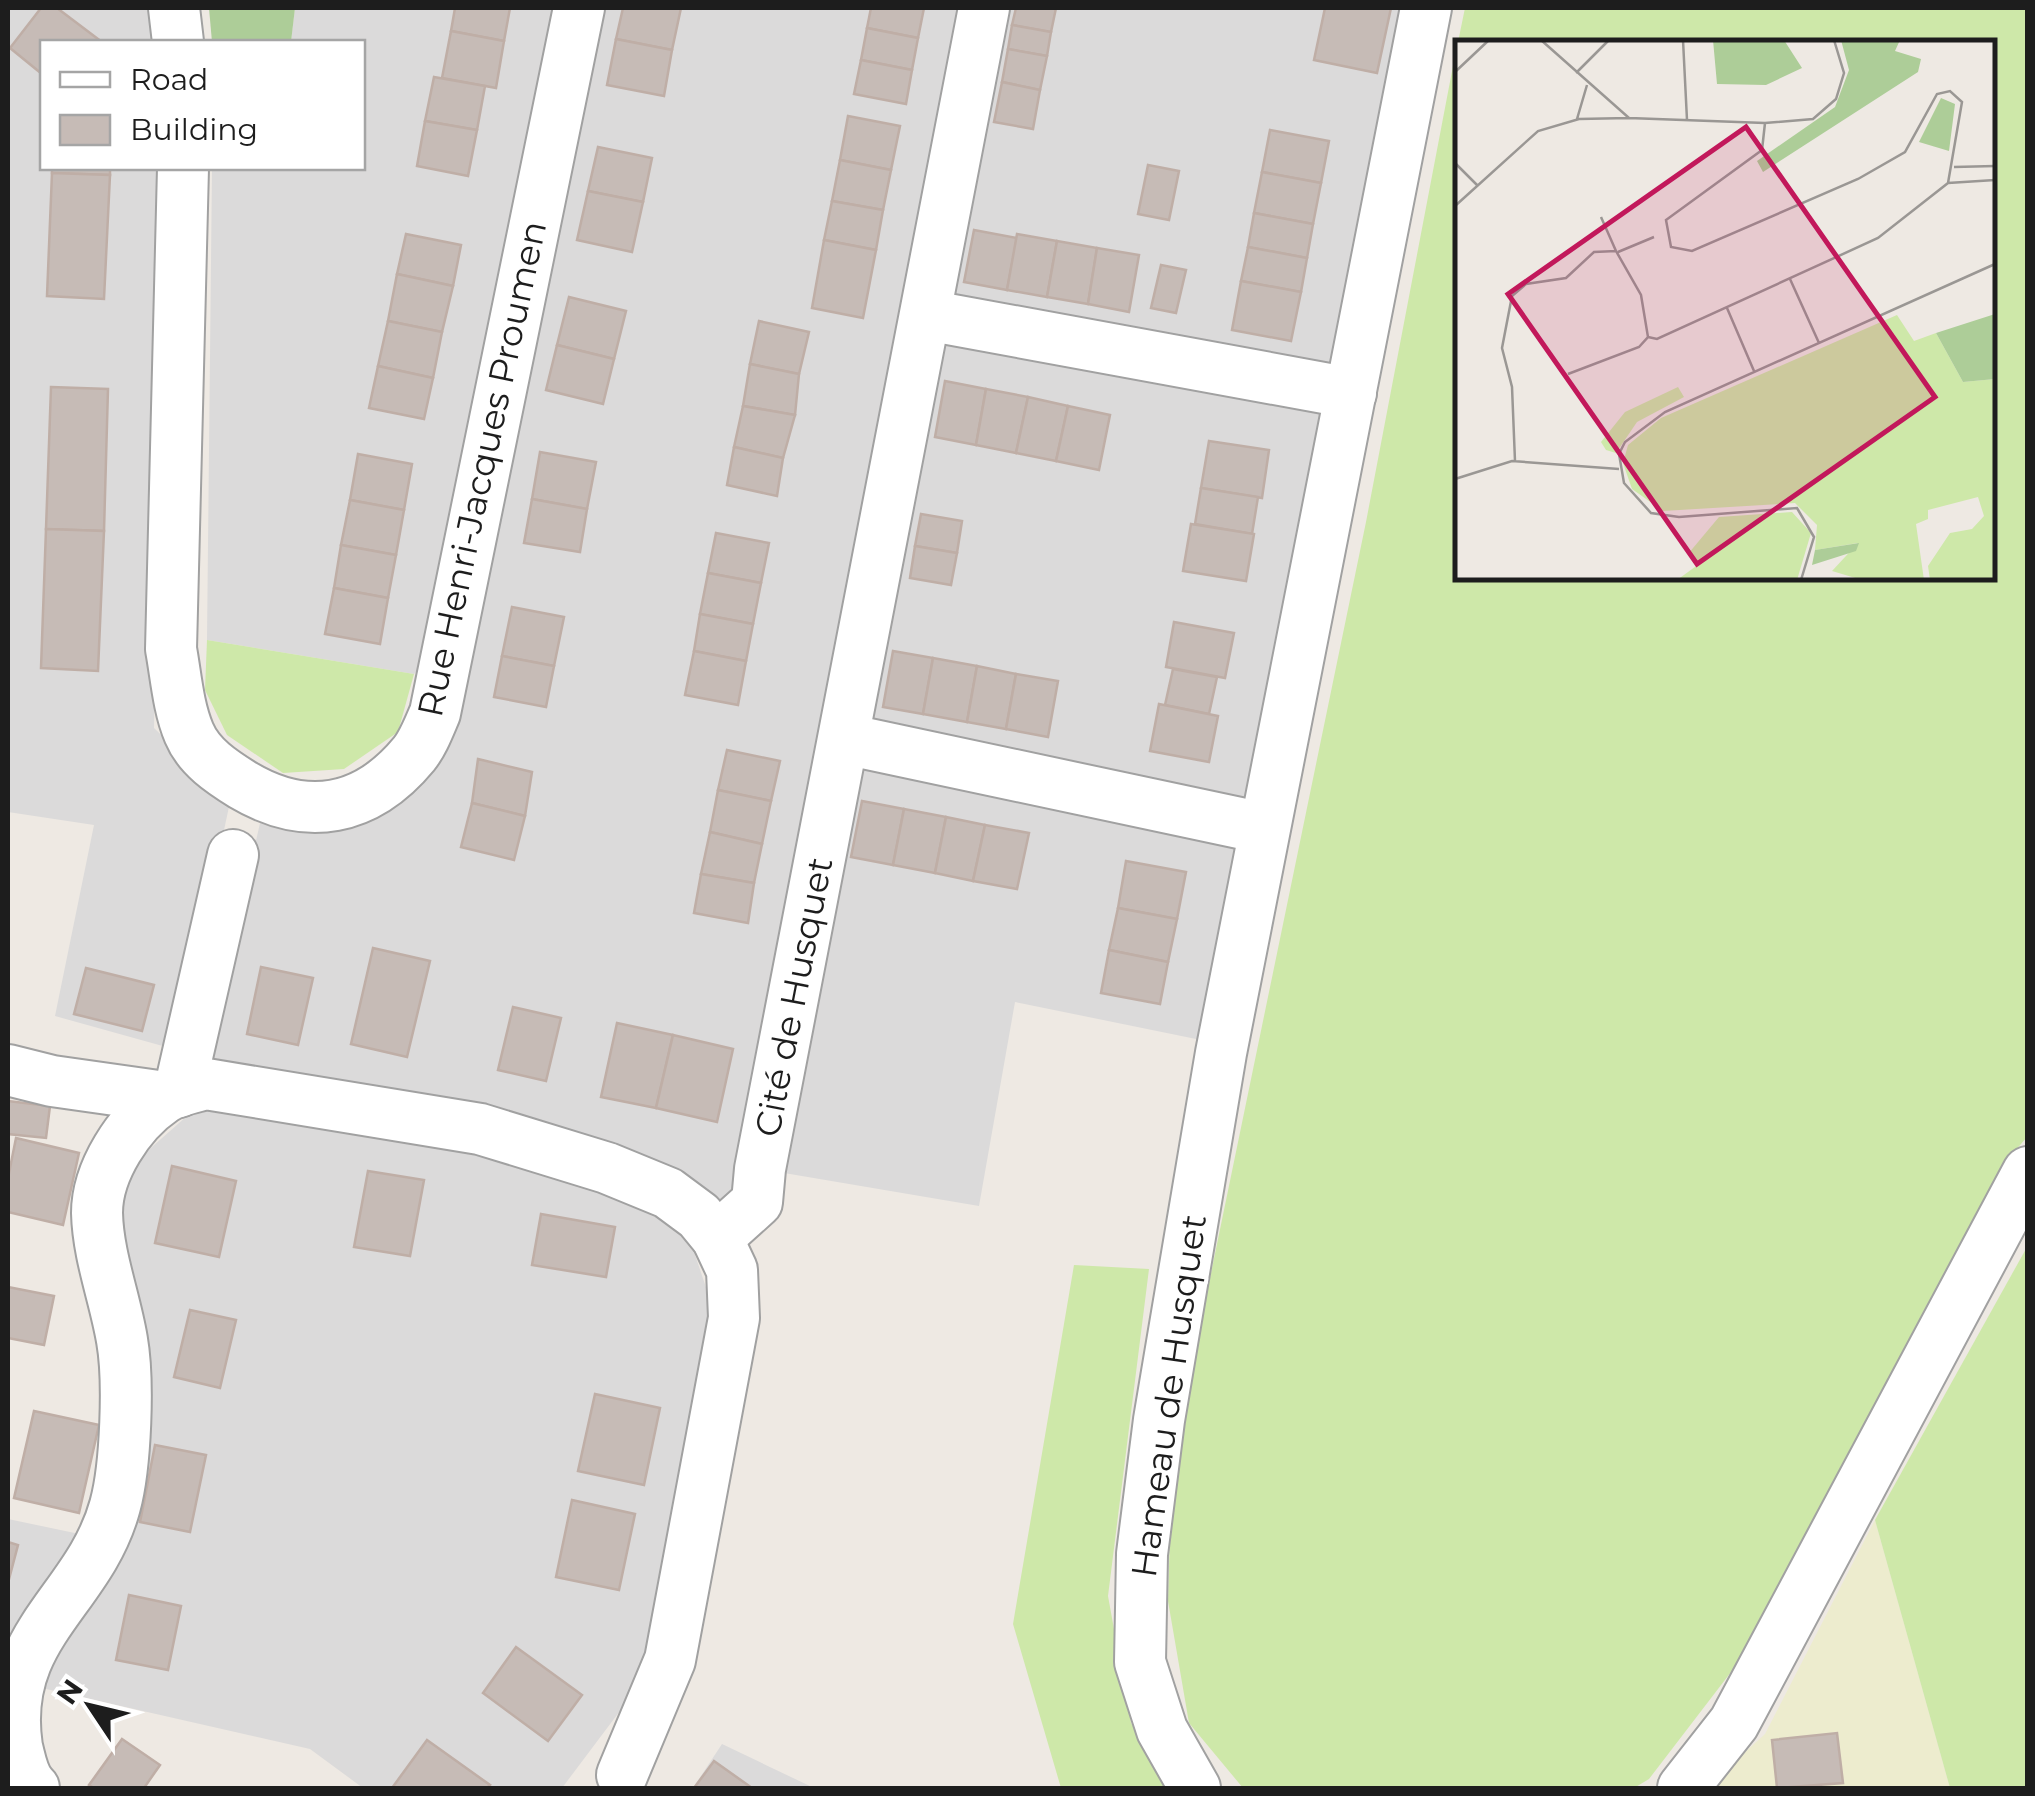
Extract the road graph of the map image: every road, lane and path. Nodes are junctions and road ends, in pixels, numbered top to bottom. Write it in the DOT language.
graph roads {
  1 [pos="174,8"];
  2 [pos="579,8"];
  3 [pos="984,8"];
  4 [pos="1426,8"];
  5 [pos="178,40"];
  6 [pos="183,170"];
  7 [pos="926,314"];
  8 [pos="1351,393"];
  9 [pos="846,739"];
  10 [pos="1263,828"];
  11 [pos="233,855"];
  12 [pos="8,1070"];
  13 [pos="172,1095"];
  14 [pos="2028,1172"];
  15 [pos="717,1238"];
  16 [pos="622,1775"];
  17 [pos="34,1788"];
  18 [pos="1195,1788"];
  19 [pos="1683,1788"];
  1 -- 5 [label="street"];
  2 -- 6 [label="street, Rue Henri-Jacques Proumen"];
  3 -- 7 [label="street, Cité de Husquet"];
  4 -- 8 [label="street"];
  7 -- 8 [label="street"];
  7 -- 9 [label="street, Cité de Husquet"];
  8 -- 10 [label="street"];
  9 -- 10 [label="street"];
  9 -- 15 [label="street, Cité de Husquet"];
  10 -- 18 [label="street, Hameau de Husquet"];
  11 -- 13 [label="street"];
  12 -- 13 [label="street"];
  13 -- 15 [label="street"];
  13 -- 17 [label="street"];
  14 -- 19 [label="street"];
  15 -- 16 [label="street"];
}
